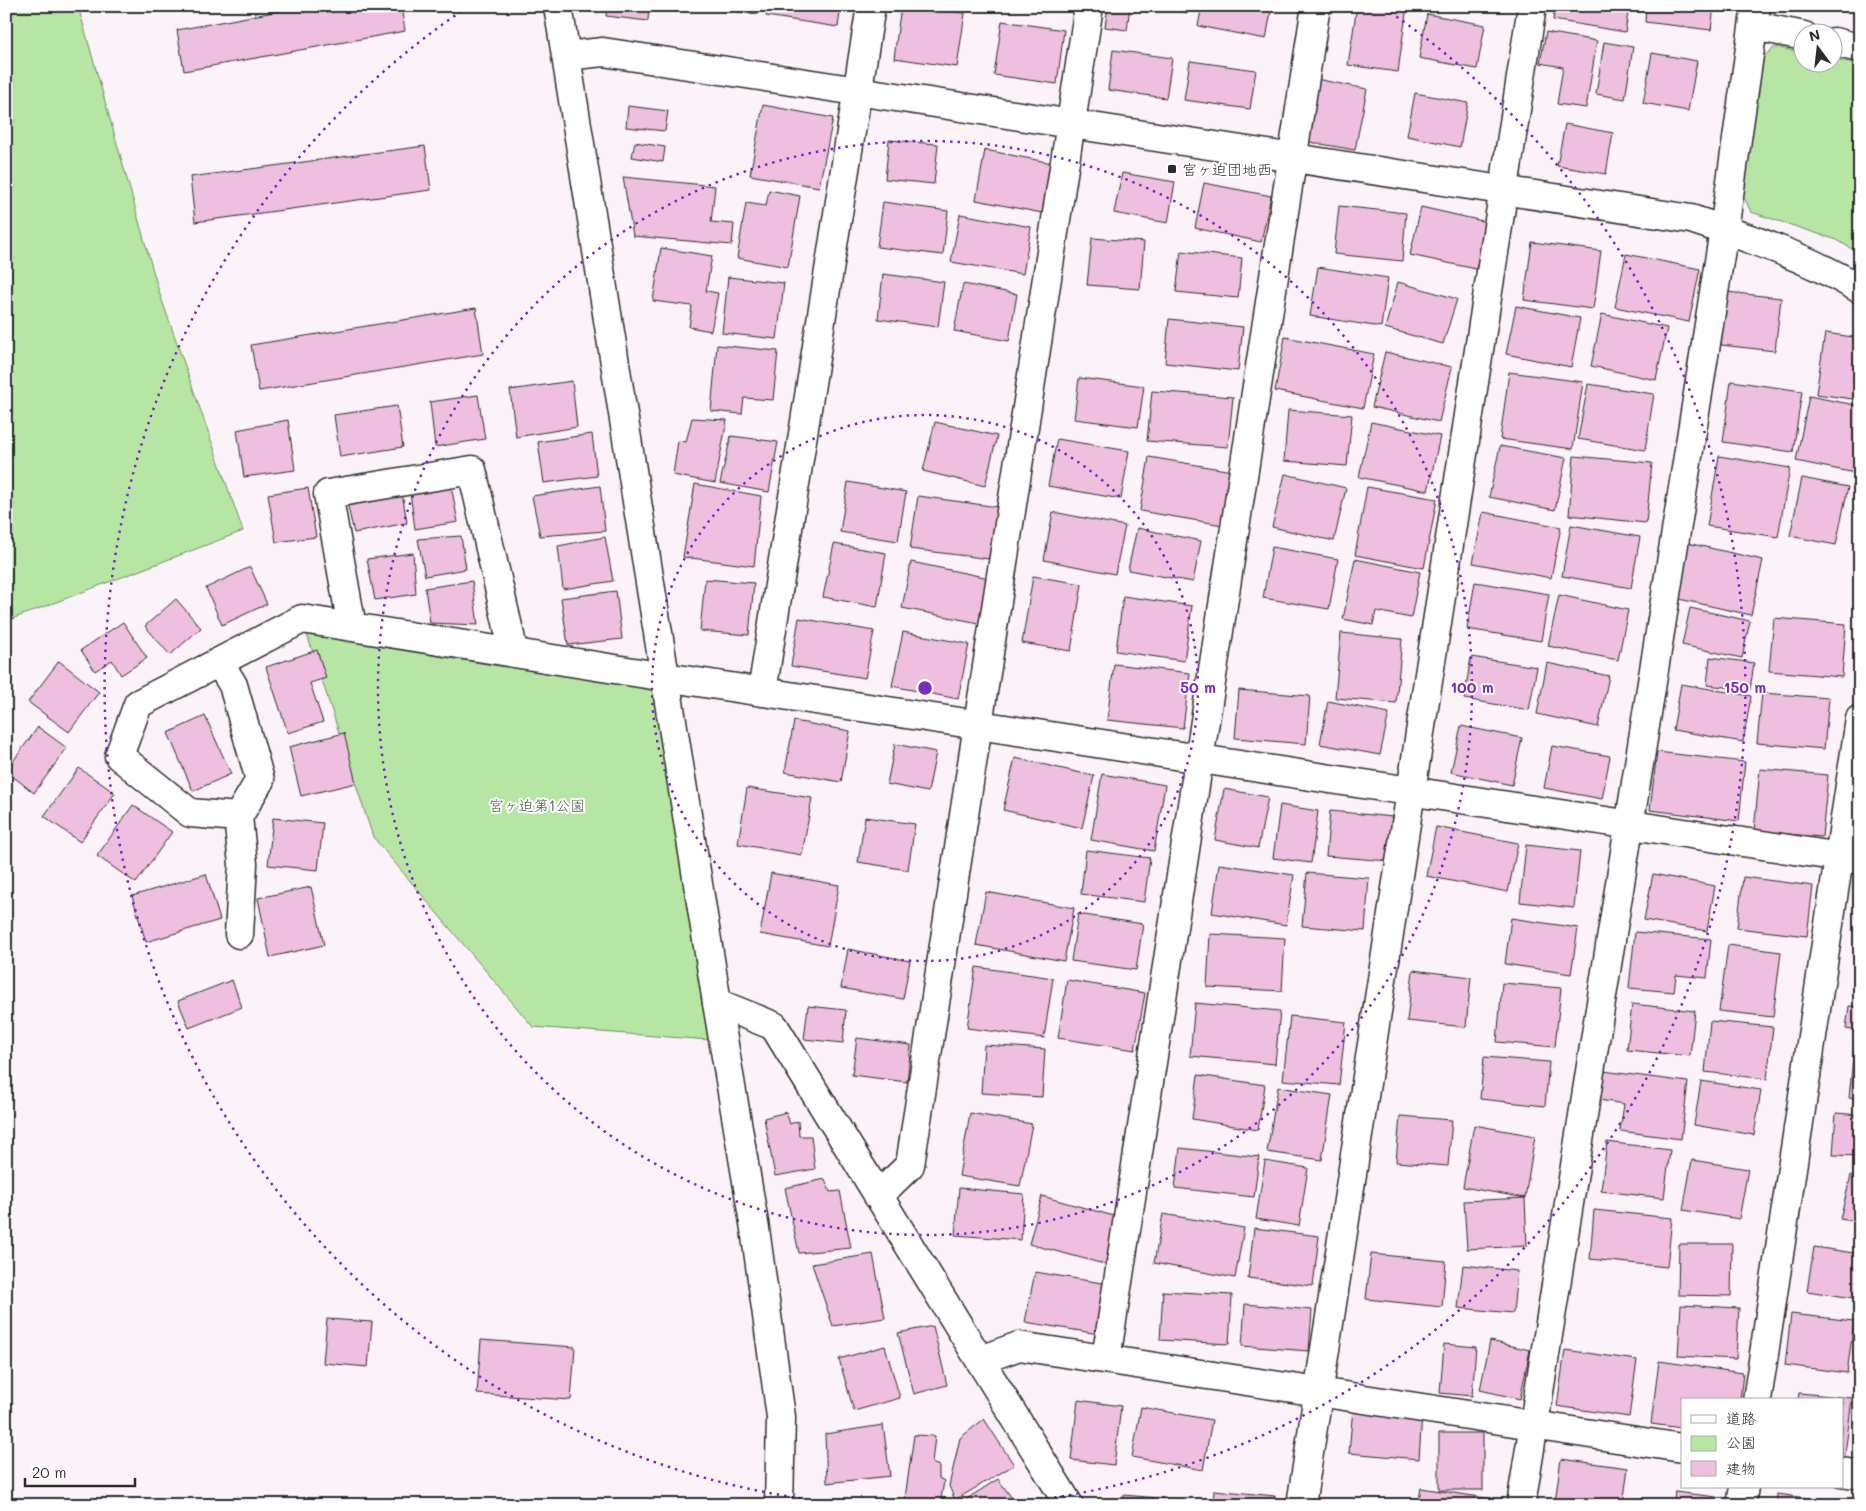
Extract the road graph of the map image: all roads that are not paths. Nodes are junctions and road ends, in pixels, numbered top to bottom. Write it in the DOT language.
graph roads {
  1 [pos="558,6"];
  2 [pos="871,6"];
  3 [pos="1089,6"];
  4 [pos="1316,6"];
  5 [pos="1532,6"];
  6 [pos="1755,16"];
  7 [pos="1794,32"];
  8 [pos="1844,44"];
  9 [pos="1860,48"];
  10 [pos="566,56"];
  11 [pos="857,91"];
  12 [pos="1071,124"];
  13 [pos="1293,158"];
  14 [pos="1504,191"];
  15 [pos="1724,230"];
  16 [pos="1860,289"];
  17 [pos="352,627"];
  18 [pos="514,653"];
  19 [pos="219,662"];
  20 [pos="665,677"];
  21 [pos="762,692"];
  22 [pos="1860,718"];
  23 [pos="978,725"];
  24 [pos="1199,759"];
  25 [pos="1411,792"];
  26 [pos="238,817"];
  27 [pos="1630,825"];
  28 [pos="1849,858"];
  29 [pos="239,934"];
  30 [pos="717,1003"];
  31 [pos="878,1196"];
  32 [pos="1106,1359"];
  33 [pos="980,1360"];
  34 [pos="1319,1392"];
  35 [pos="1757,1398"];
  36 [pos="1534,1425"];
  37 [pos="1681,1448"];
  38 [pos="1844,1472"];
  39 [pos="1860,1475"];
  40 [pos="1744,1488"];
  41 [pos="779,1505"];
  42 [pos="1069,1505"];
  43 [pos="1301,1505"];
  44 [pos="1521,1505"];
  45 [pos="1741,1505"];
  1 -- 10 [label="street"];
  2 -- 11 [label="street"];
  3 -- 12 [label="street"];
  4 -- 13 [label="street"];
  5 -- 14 [label="street"];
  6 -- 7 [label="street"];
  6 -- 15 [label="street"];
  8 -- 9 [label="street"];
  10 -- 11 [label="street"];
  10 -- 20 [label="street"];
  11 -- 12 [label="street"];
  11 -- 21 [label="street"];
  12 -- 13 [label="street"];
  12 -- 23 [label="street"];
  13 -- 14 [label="street"];
  13 -- 24 [label="street"];
  14 -- 15 [label="street"];
  14 -- 25 [label="street"];
  15 -- 16 [label="street"];
  15 -- 27 [label="street"];
  17 -- 18 [label="street"];
  17 -- 18 [label="street"];
  17 -- 19 [label="street"];
  18 -- 20 [label="street"];
  19 -- 26 [label="street"];
  19 -- 26 [label="street"];
  20 -- 21 [label="street"];
  20 -- 30 [label="street"];
  21 -- 23 [label="street"];
  22 -- 28 [label="street"];
  23 -- 24 [label="street"];
  23 -- 31 [label="street"];
  24 -- 25 [label="street"];
  24 -- 32 [label="street"];
  25 -- 27 [label="street"];
  25 -- 34 [label="street"];
  26 -- 29 [label="street"];
  27 -- 28 [label="street"];
  27 -- 36 [label="street"];
  28 -- 35 [label="street"];
  30 -- 31 [label="street"];
  30 -- 41 [label="street"];
  31 -- 33 [label="street"];
  32 -- 33 [label="street"];
  32 -- 34 [label="street"];
  33 -- 42 [label="street"];
  34 -- 36 [label="street"];
  34 -- 43 [label="street"];
  36 -- 37 [label="street"];
  36 -- 44 [label="street"];
  38 -- 39 [label="street"];
  40 -- 45 [label="street"];
}
